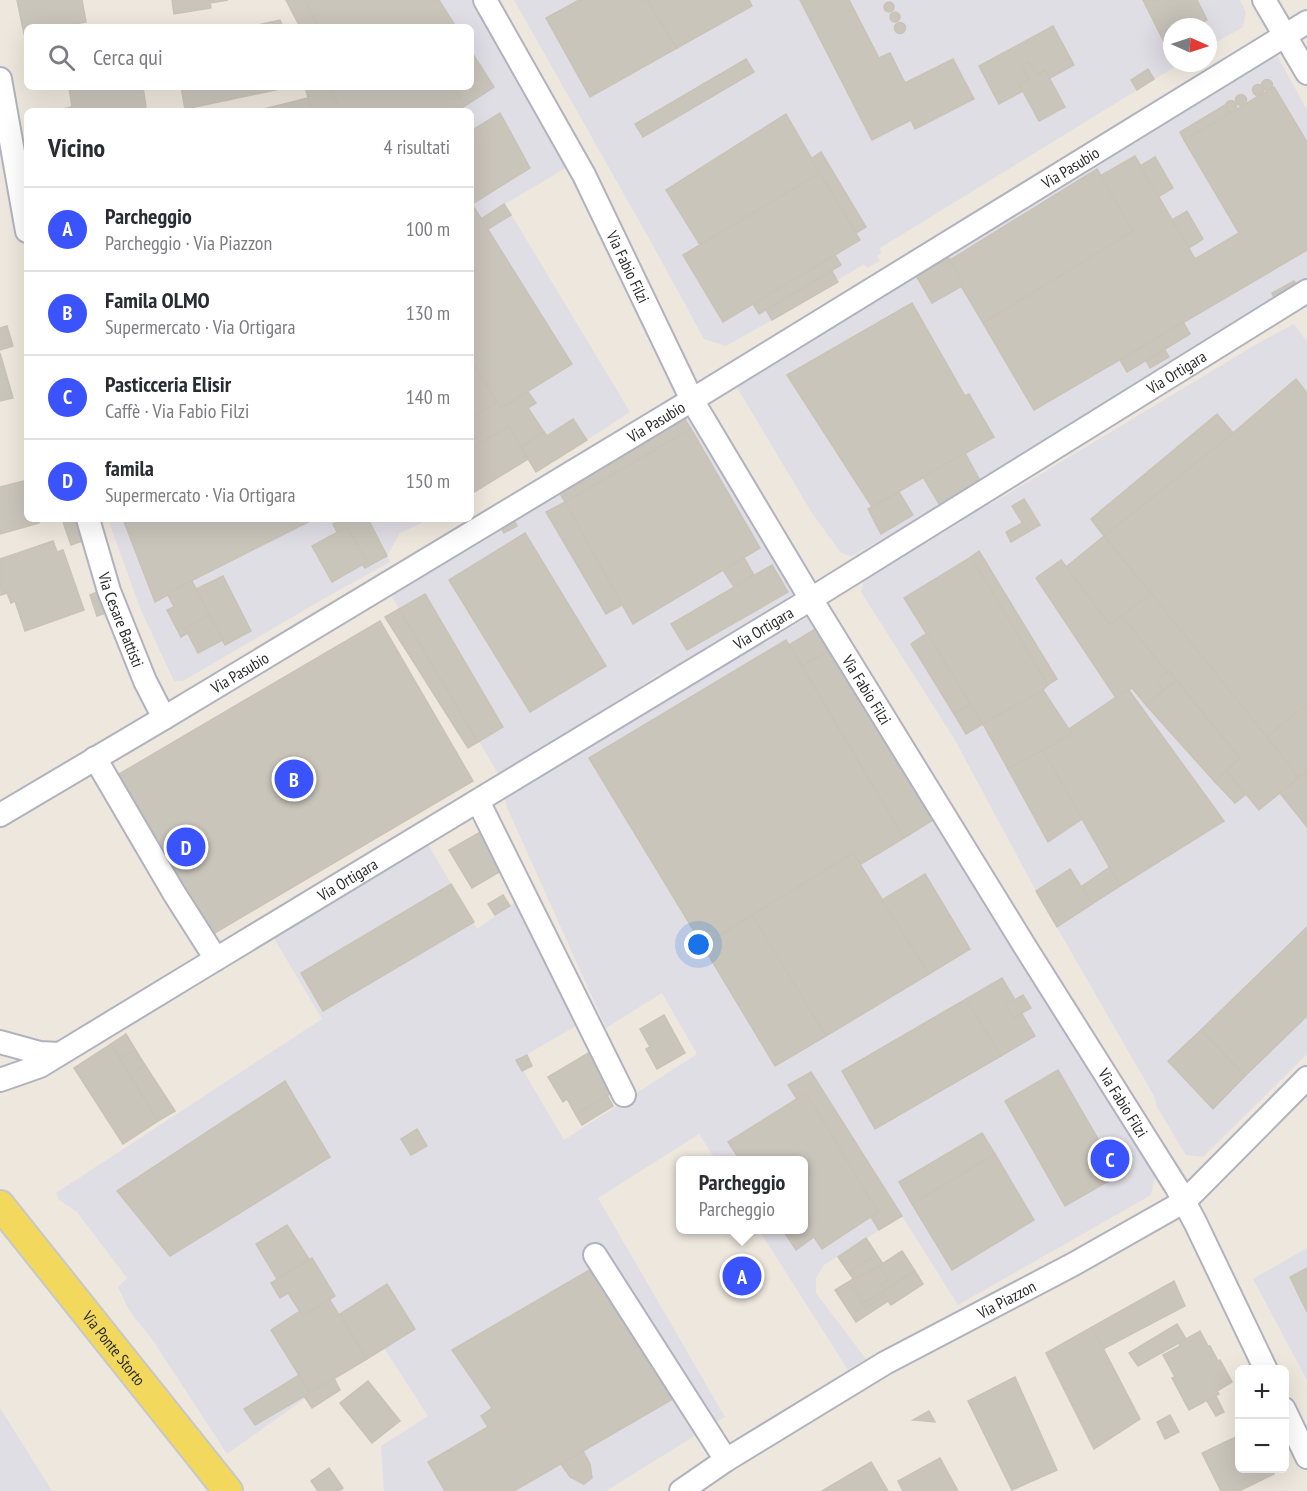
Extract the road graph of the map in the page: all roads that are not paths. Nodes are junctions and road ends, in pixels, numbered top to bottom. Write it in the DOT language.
graph roads {
  1 [pos="485,0"];
  2 [pos="1264,0"];
  3 [pos="1307,21"];
  4 [pos="1285,35"];
  5 [pos="1307,73"];
  6 [pos="0,80"];
  7 [pos="24,214"];
  8 [pos="1307,291"];
  9 [pos="692,400"];
  10 [pos="89,522"];
  11 [pos="812,599"];
  12 [pos="164,718"];
  13 [pos="95,758"];
  14 [pos="478,801"];
  15 [pos="0,815"];
  16 [pos="216,959"];
  17 [pos="0,1042"];
  18 [pos="59,1054"];
  19 [pos="1307,1078"];
  20 [pos="0,1080"];
  21 [pos="624,1095"];
  22 [pos="1185,1201"];
  23 [pos="0,1205"];
  24 [pos="595,1255"];
  25 [pos="1264,1365"];
  26 [pos="1289,1419"];
  27 [pos="1307,1457"];
  28 [pos="726,1460"];
  29 [pos="228,1491"];
  30 [pos="681,1491"];
  1 -- 9 [label="street, Via Fabio Filzi"];
  2 -- 4 [label="street"];
  3 -- 4 [label="street, Via Pasubio"];
  4 -- 5 [label="street"];
  4 -- 9 [label="street, Via Pasubio"];
  6 -- 7 [label="street"];
  8 -- 11 [label="street, Via Ortigara"];
  9 -- 11 [label="street, Via Fabio Filzi"];
  9 -- 12 [label="street, Via Pasubio"];
  10 -- 12 [label="street, Via Cesare Battisti"];
  11 -- 14 [label="street, Via Ortigara"];
  11 -- 22 [label="street, Via Fabio Filzi"];
  12 -- 13 [label="street, Via Pasubio"];
  13 -- 15 [label="street, Via Pasubio"];
  13 -- 16 [label="street"];
  14 -- 16 [label="street, Via Ortigara"];
  14 -- 21 [label="street"];
  16 -- 18 [label="street, Via Ortigara"];
  17 -- 18 [label="street"];
  18 -- 20 [label="street, Via Ortigara"];
  19 -- 22 [label="street, Via Piazzon"];
  22 -- 25 [label="street, Via Fabio Filzi"];
  22 -- 28 [label="street, Via Piazzon"];
  23 -- 29 [label="main road, Via Ponte Storto"];
  24 -- 28 [label="street"];
  26 -- 27 [label="street"];
  28 -- 30 [label="street, Via Piazzon"];
}
